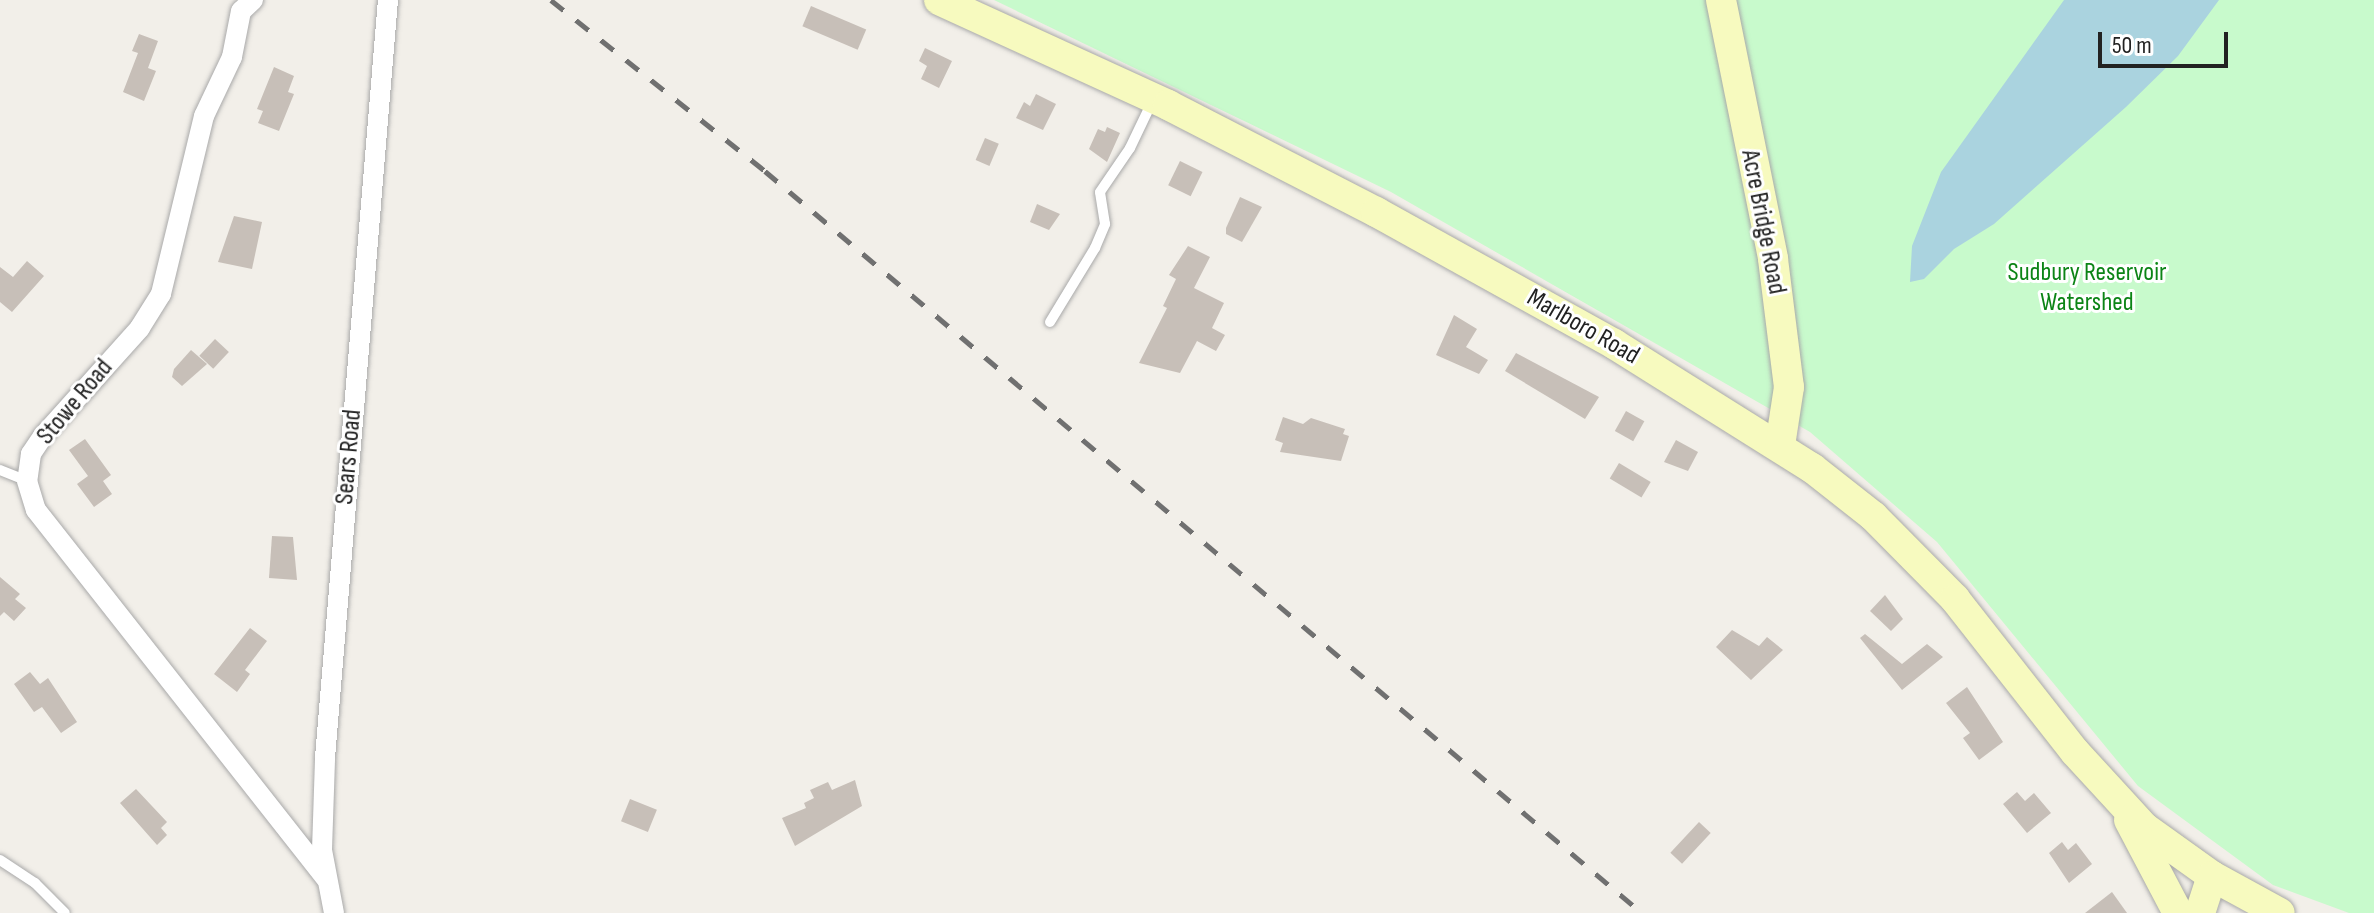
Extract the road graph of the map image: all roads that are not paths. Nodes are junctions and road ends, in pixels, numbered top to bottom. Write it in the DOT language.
graph roads {
  1 [pos="253,0"];
  2 [pos="939,0"];
  3 [pos="1721,0"];
  4 [pos="381,1"];
  5 [pos="1153,98"];
  6 [pos="1050,322"];
  7 [pos="1780,446"];
  8 [pos="0,470"];
  9 [pos="27,481"];
  10 [pos="2119,800"];
  11 [pos="0,860"];
  12 [pos="2212,876"];
  13 [pos="326,878"];
  14 [pos="65,913"];
  15 [pos="334,913"];
  16 [pos="2178,913"];
  17 [pos="2200,913"];
  18 [pos="2280,913"];
  1 -- 9 [label="street, Stowe Road"];
  2 -- 5 [label="main road, Marlboro Road"];
  3 -- 7 [label="main road, Acre Bridge Road"];
  4 -- 13 [label="street, Sears Road"];
  5 -- 6 [label="lane"];
  5 -- 7 [label="main road, Marlboro Road"];
  7 -- 10 [label="main road, Marlboro Road"];
  8 -- 9 [label="lane"];
  9 -- 13 [label="street"];
  10 -- 12 [label="main road, Marlboro Road"];
  10 -- 16 [label="main road, Marlboro Road"];
  11 -- 14 [label="lane"];
  12 -- 17 [label="main road"];
  12 -- 18 [label="main road, Marlboro Road"];
  13 -- 15 [label="street, Sears Road"];
}
